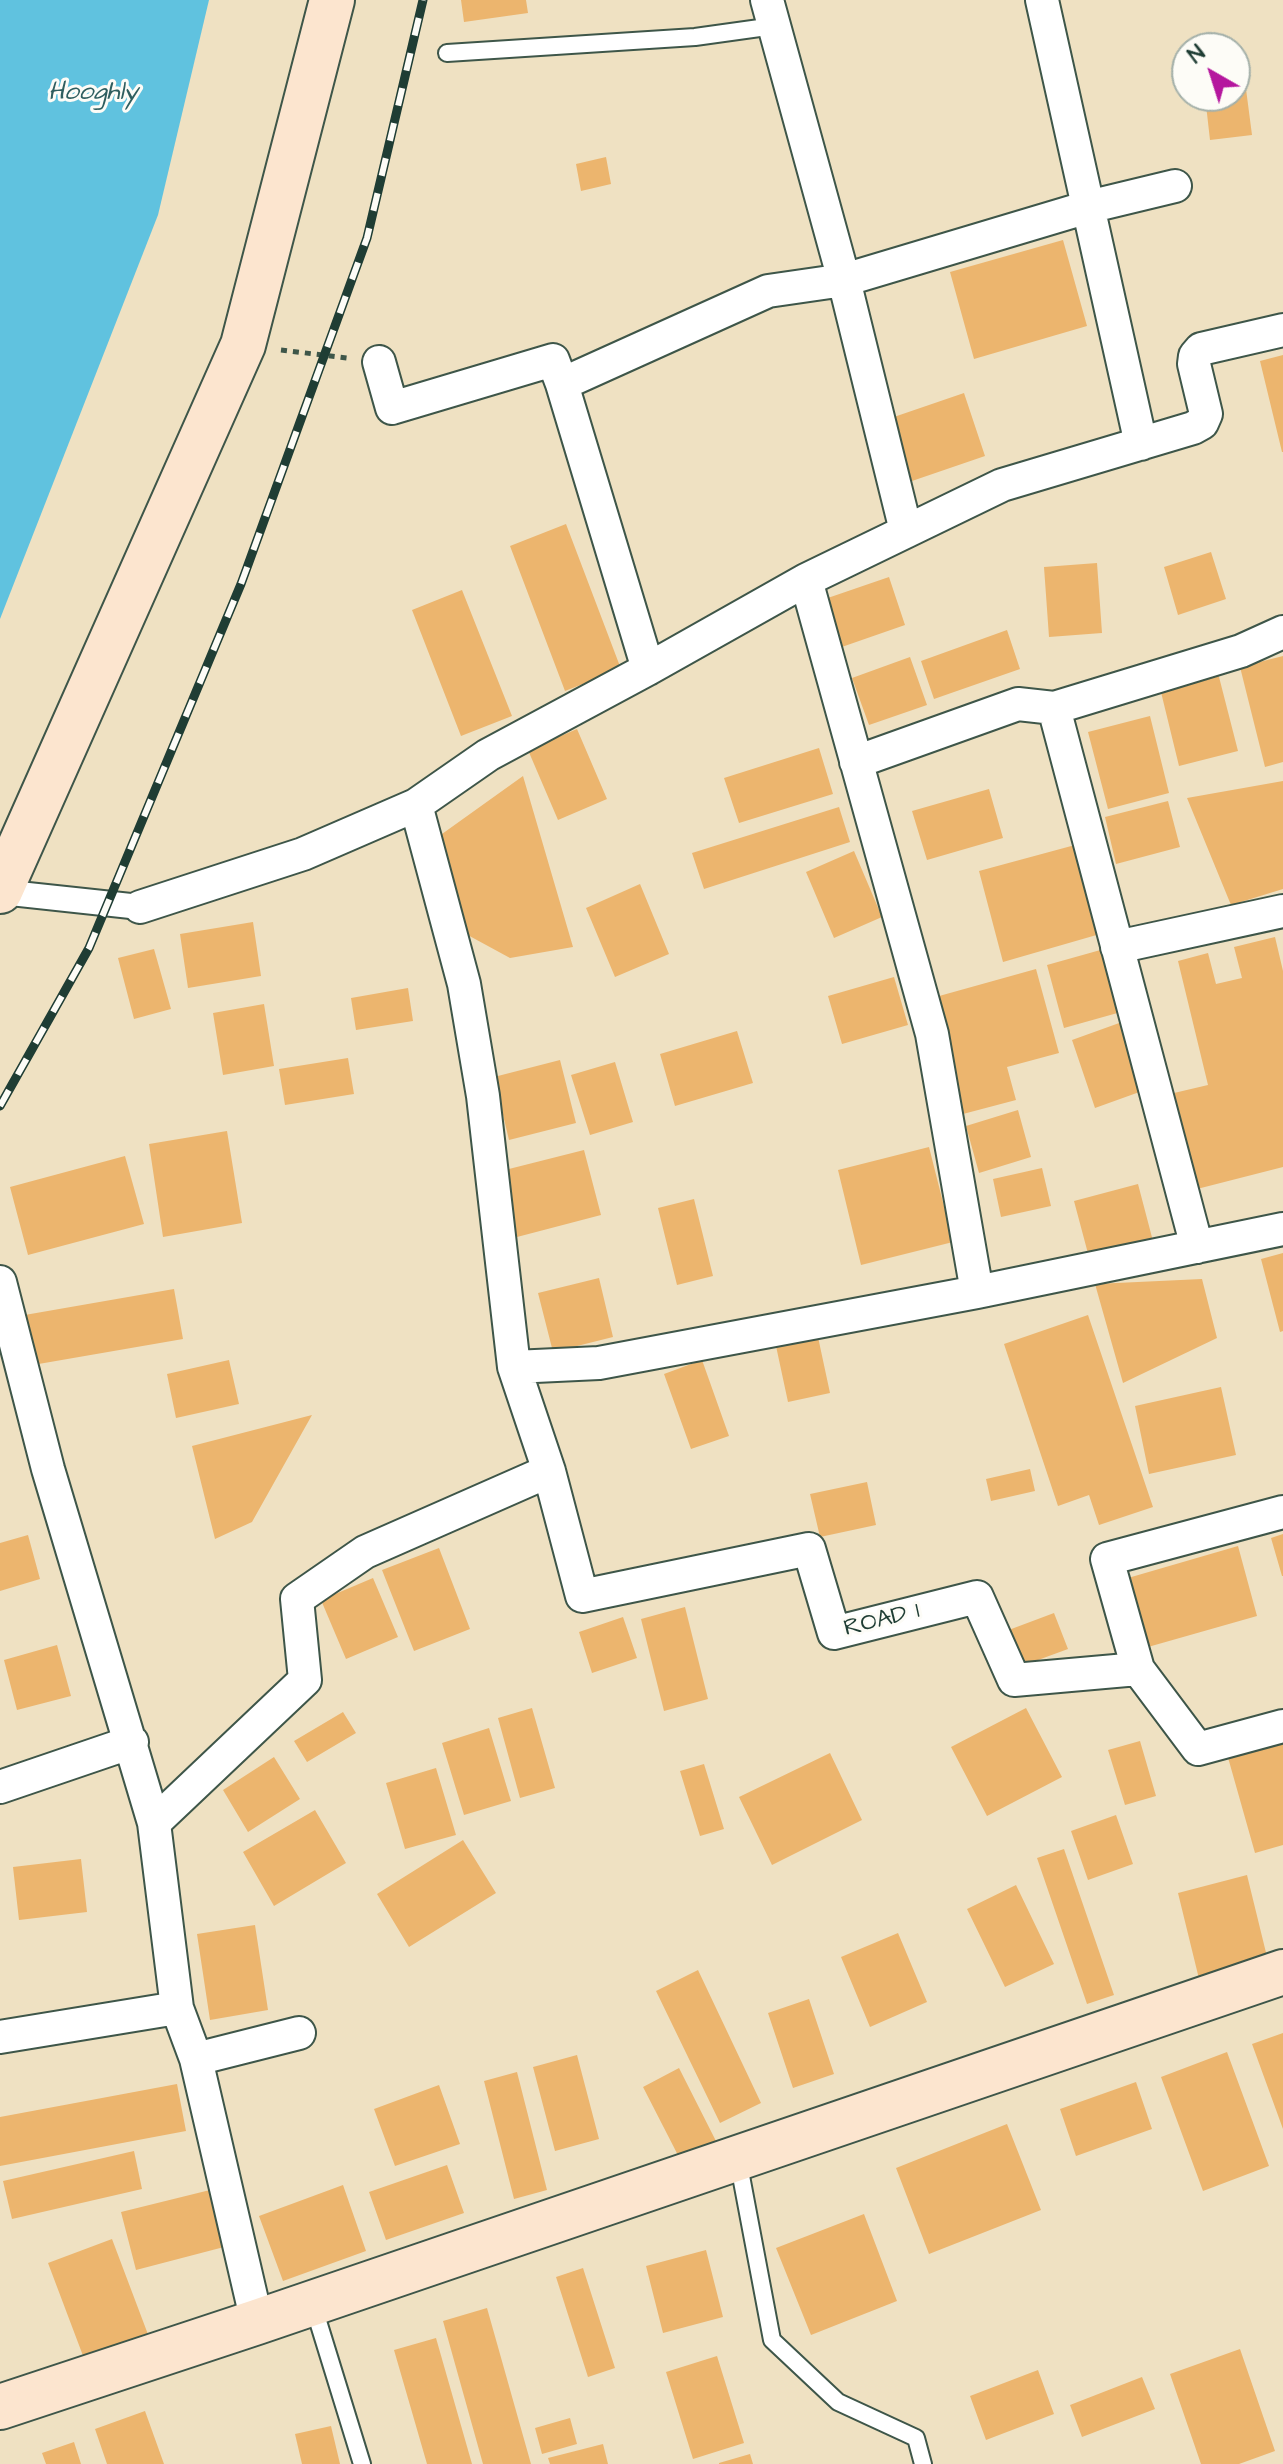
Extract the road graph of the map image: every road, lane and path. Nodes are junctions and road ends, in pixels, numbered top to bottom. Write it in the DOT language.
graph roads {
  1 [pos="332,0"];
  2 [pos="1042,0"];
  3 [pos="770,13"];
  4 [pos="447,53"];
  5 [pos="1175,186"];
  6 [pos="1088,207"];
  7 [pos="844,280"];
  8 [pos="1283,330"];
  9 [pos="243,345"];
  10 [pos="379,362"];
  11 [pos="562,384"];
  12 [pos="1141,444"];
  13 [pos="906,531"];
  14 [pos="806,580"];
  15 [pos="1283,632"];
  16 [pos="648,669"];
  17 [pos="1054,708"];
  18 [pos="856,762"];
  19 [pos="416,805"];
  20 [pos="0,891"];
  21 [pos="140,907"];
  22 [pos="1283,911"];
  23 [pos="1117,947"];
  24 [pos="1283,1229"];
  25 [pos="1197,1247"];
  26 [pos="0,1282"];
  27 [pos="977,1292"];
  28 [pos="514,1367"];
  29 [pos="549,1471"];
  30 [pos="1283,1512"];
  31 [pos="1138,1669"];
  32 [pos="1283,1726"];
  33 [pos="132,1742"];
  34 [pos="0,1787"];
  35 [pos="154,1823"];
  36 [pos="1283,1972"];
  37 [pos="177,2008"];
  38 [pos="299,2033"];
  39 [pos="0,2037"];
  40 [pos="196,2059"];
  41 [pos="738,2159"];
  42 [pos="312,2303"];
  43 [pos="257,2322"];
  44 [pos="0,2407"];
  45 [pos="362,2464"];
  46 [pos="923,2464"];
  1 -- 9 [label="main road"];
  2 -- 6 [label="street"];
  3 -- 4 [label="lane"];
  3 -- 7 [label="street"];
  5 -- 6 [label="street"];
  6 -- 7 [label="street"];
  6 -- 12 [label="street"];
  7 -- 11 [label="street"];
  7 -- 13 [label="street"];
  8 -- 12 [label="street"];
  9 -- 10 [label="path"];
  9 -- 20 [label="main road"];
  10 -- 11 [label="street"];
  11 -- 16 [label="street"];
  12 -- 13 [label="street"];
  13 -- 14 [label="street"];
  14 -- 16 [label="street"];
  14 -- 18 [label="street"];
  15 -- 17 [label="street"];
  16 -- 19 [label="street"];
  17 -- 18 [label="street"];
  17 -- 23 [label="street"];
  18 -- 27 [label="street"];
  19 -- 21 [label="street"];
  19 -- 28 [label="street, ROAD 1"];
  20 -- 21 [label="street"];
  22 -- 23 [label="street"];
  23 -- 25 [label="street"];
  24 -- 25 [label="street"];
  25 -- 27 [label="street"];
  26 -- 33 [label="street"];
  27 -- 28 [label="street"];
  28 -- 29 [label="street, ROAD 1"];
  29 -- 31 [label="street, ROAD 1"];
  29 -- 35 [label="street"];
  30 -- 31 [label="street"];
  31 -- 32 [label="street"];
  33 -- 34 [label="street"];
  33 -- 35 [label="street"];
  35 -- 37 [label="street"];
  36 -- 41 [label="main road"];
  37 -- 39 [label="street"];
  37 -- 40 [label="street"];
  38 -- 40 [label="street"];
  40 -- 43 [label="street"];
  41 -- 42 [label="main road"];
  41 -- 46 [label="lane"];
  42 -- 43 [label="main road"];
  42 -- 45 [label="lane"];
  43 -- 44 [label="main road"];
}
